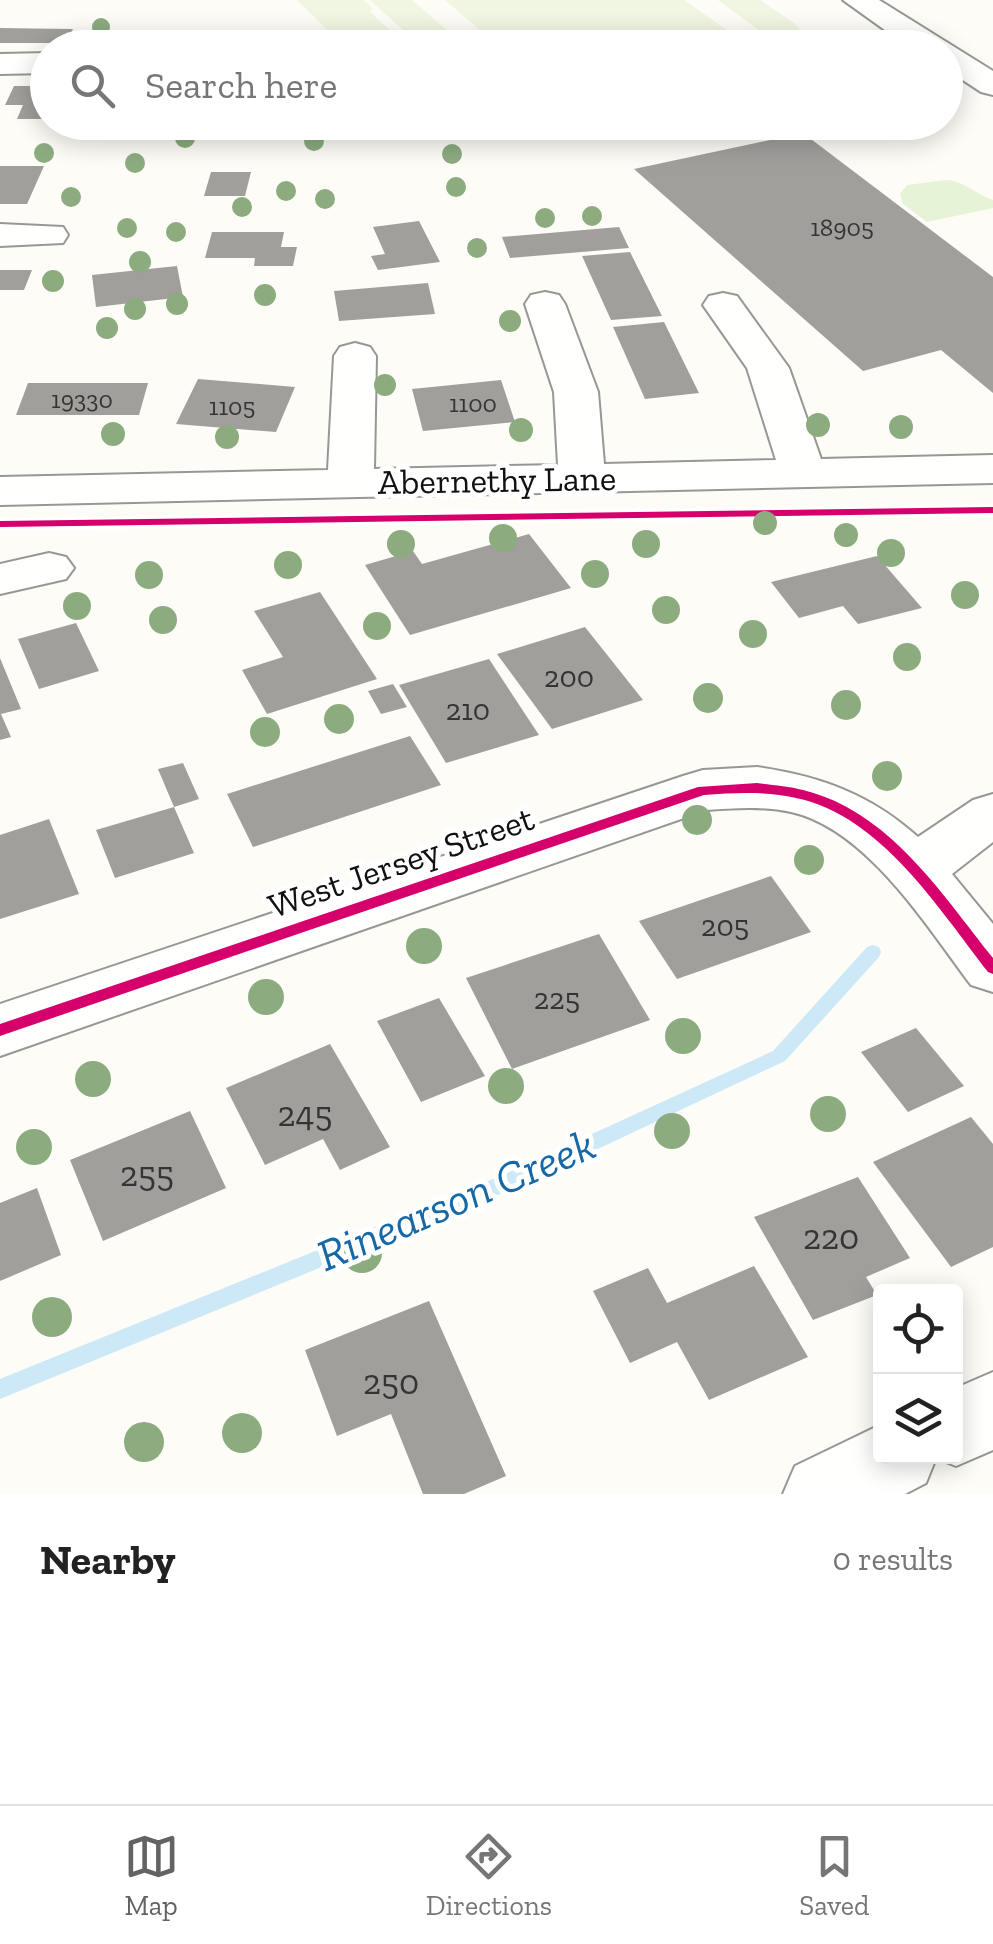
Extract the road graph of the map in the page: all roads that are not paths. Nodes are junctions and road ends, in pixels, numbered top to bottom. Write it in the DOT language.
graph roads {
  1 [pos="858,0"];
  2 [pos="906,30"];
  3 [pos="0,64"];
  4 [pos="30,64"];
  5 [pos="963,66"];
  6 [pos="993,85"];
  7 [pos="49,234"];
  8 [pos="0,235"];
  9 [pos="546,304"];
  10 [pos="723,306"];
  11 [pos="355,356"];
  12 [pos="993,470"];
  13 [pos="804,475"];
  14 [pos="582,479"];
  15 [pos="351,482"];
  16 [pos="0,492"];
  17 [pos="49,568"];
  18 [pos="0,579"];
  19 [pos="993,815"];
  20 [pos="915,871"];
  21 [pos="993,968"];
  22 [pos="0,1030"];
  23 [pos="993,1409"];
  24 [pos="963,1424"];
  25 [pos="882,1464"];
  26 [pos="823,1494"];
  1 -- 2 [label="street"];
  3 -- 4 [label="street"];
  5 -- 6 [label="street"];
  7 -- 8 [label="street"];
  9 -- 14 [label="street"];
  10 -- 13 [label="street"];
  11 -- 15 [label="street"];
  12 -- 13 [label="street, Abernethy Lane"];
  13 -- 14 [label="street, Abernethy Lane"];
  14 -- 15 [label="street, Abernethy Lane"];
  15 -- 16 [label="street, Abernethy Lane"];
  17 -- 18 [label="street"];
  19 -- 20 [label="street"];
  20 -- 21 [label="street, West Jersey Street"];
  20 -- 22 [label="street, West Jersey Street"];
  23 -- 24 [label="street"];
  25 -- 26 [label="street"];
}
